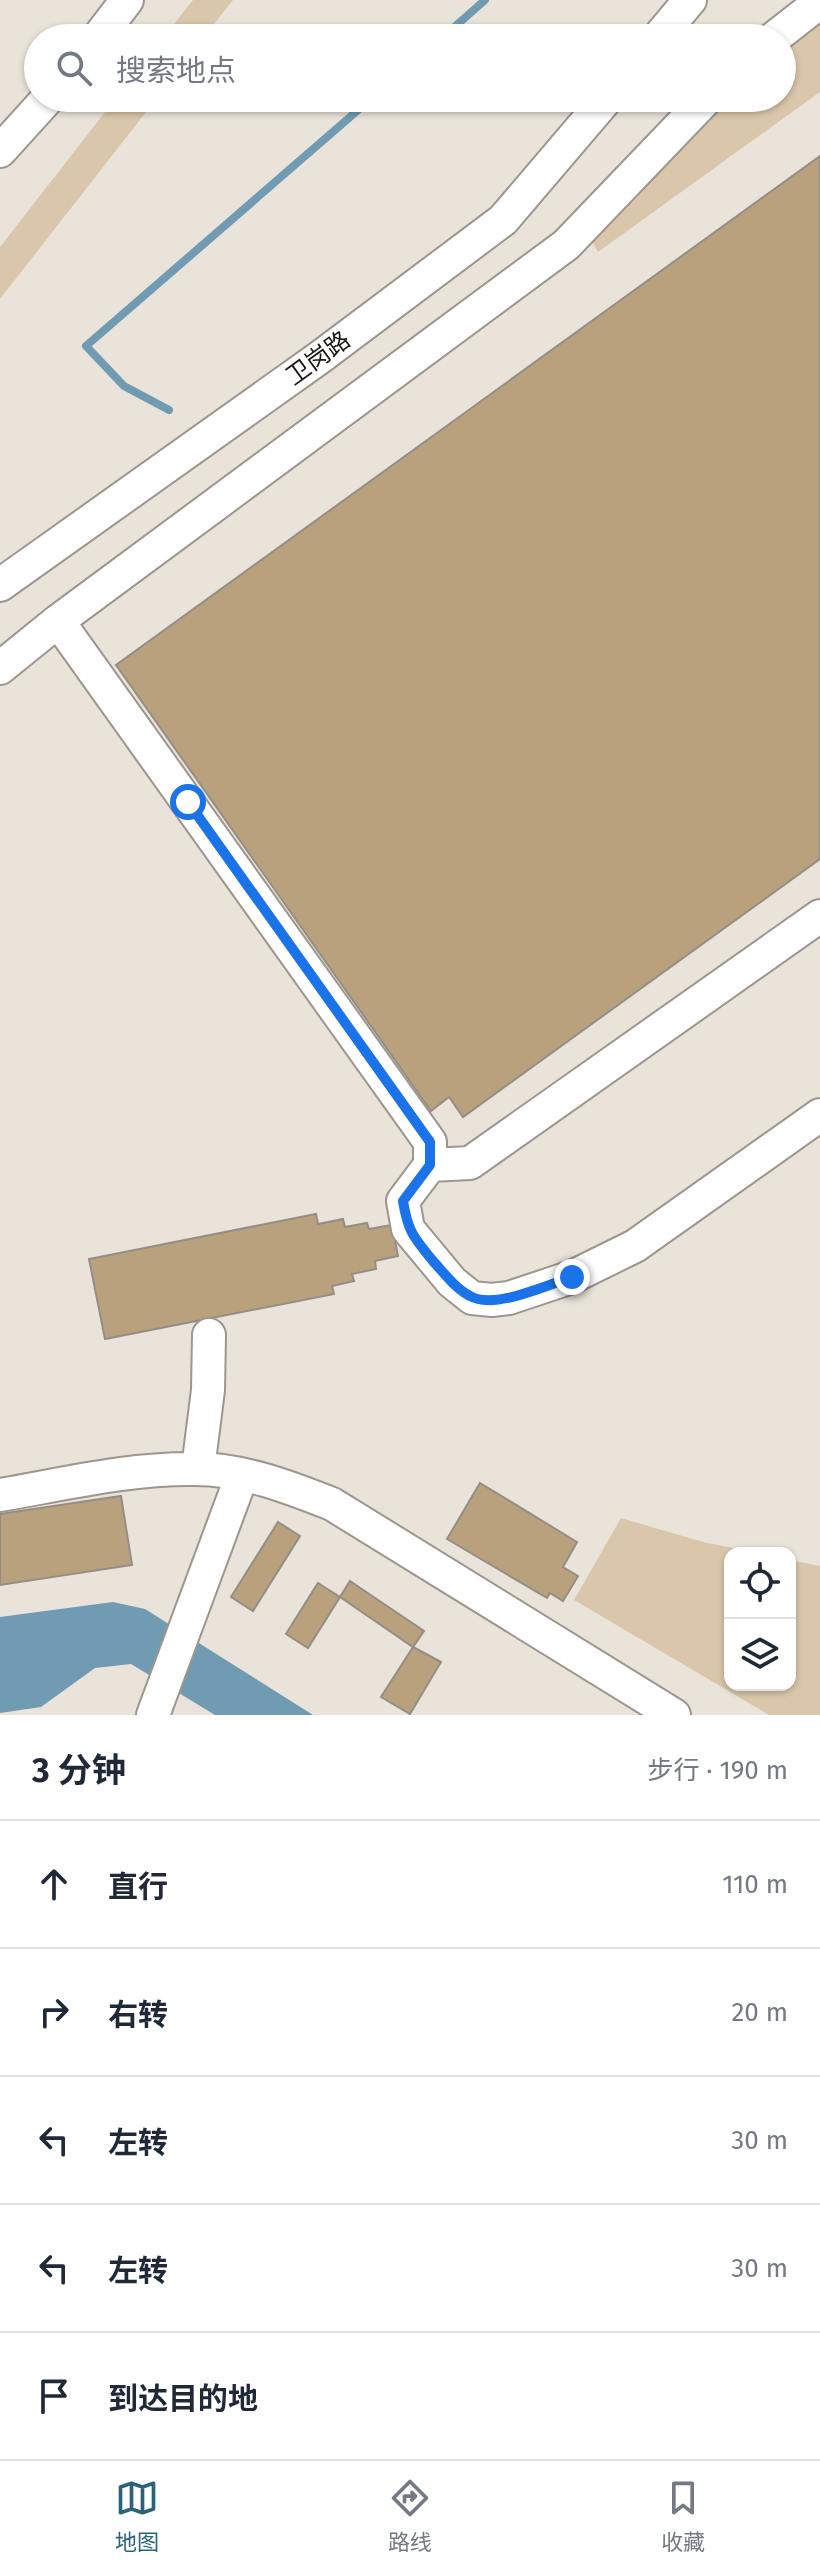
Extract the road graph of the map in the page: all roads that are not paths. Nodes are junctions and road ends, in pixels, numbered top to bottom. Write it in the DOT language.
graph roads {
  1 [pos="127,0"];
  2 [pos="690,0"];
  3 [pos="820,2"];
  4 [pos="109,24"];
  5 [pos="670,24"];
  6 [pos="792,24"];
  7 [pos="35,112"];
  8 [pos="595,112"];
  9 [pos="694,112"];
  10 [pos="0,151"];
  11 [pos="0,585"];
  12 [pos="58,621"];
  13 [pos="0,668"];
  14 [pos="820,916"];
  15 [pos="820,1115"];
  16 [pos="430,1165"];
  17 [pos="209,1335"];
  18 [pos="198,1469"];
  19 [pos="242,1475"];
  20 [pos="0,1495"];
  21 [pos="153,1715"];
  22 [pos="674,1715"];
  1 -- 4 [label="street"];
  2 -- 5 [label="street"];
  3 -- 6 [label="street"];
  7 -- 10 [label="street"];
  8 -- 11 [label="street, 卫岗路"];
  9 -- 12 [label="street"];
  12 -- 13 [label="street"];
  12 -- 16 [label="street"];
  14 -- 16 [label="street"];
  15 -- 16 [label="street"];
  17 -- 18 [label="street"];
  18 -- 19 [label="street"];
  18 -- 20 [label="street"];
  19 -- 21 [label="street"];
  19 -- 22 [label="street"];
}
